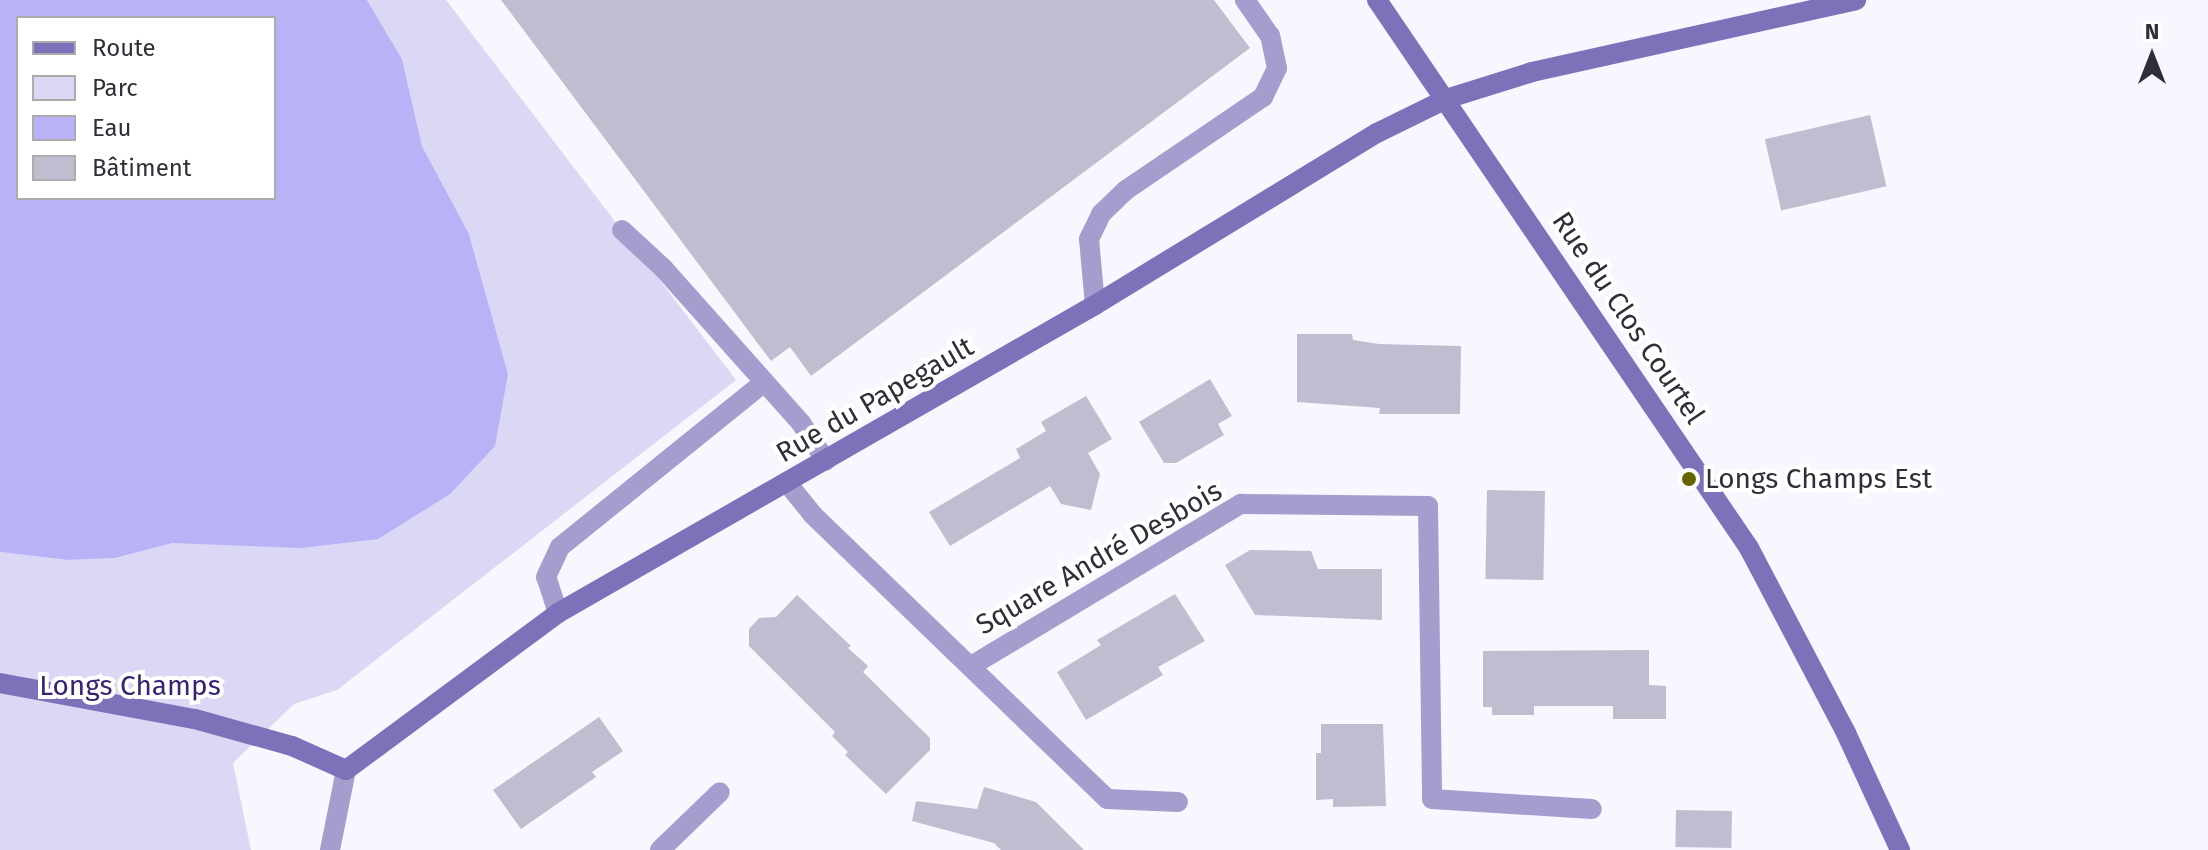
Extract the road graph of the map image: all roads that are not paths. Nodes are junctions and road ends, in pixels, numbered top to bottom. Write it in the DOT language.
graph roads {
  1 [pos="1245,0"];
  2 [pos="1377,0"];
  3 [pos="1856,0"];
  4 [pos="1446,99"];
  5 [pos="622,230"];
  6 [pos="1095,305"];
  7 [pos="763,383"];
  8 [pos="826,461"];
  9 [pos="788,484"];
  10 [pos="558,613"];
  11 [pos="971,666"];
  12 [pos="0,683"];
  13 [pos="346,770"];
  14 [pos="720,792"];
  15 [pos="1178,802"];
  16 [pos="1592,809"];
  17 [pos="330,850"];
  18 [pos="660,850"];
  19 [pos="1900,850"];
  1 -- 6 [label="street"];
  2 -- 4 [label="street, Rue du Clos Courtel"];
  3 -- 4 [label="street, Rue du Papegault"];
  4 -- 6 [label="street, Rue du Papegault"];
  4 -- 19 [label="street, Rue du Clos Courtel"];
  5 -- 7 [label="street"];
  6 -- 8 [label="street, Rue du Papegault"];
  7 -- 8 [label="street"];
  7 -- 10 [label="street"];
  8 -- 9 [label="street, Rue du Papegault"];
  9 -- 10 [label="street, Rue du Papegault"];
  9 -- 11 [label="street, Square André Desbois"];
  10 -- 13 [label="street, Rue du Papegault"];
  11 -- 15 [label="street, Square André Desbois"];
  11 -- 16 [label="street, Square André Desbois"];
  12 -- 13 [label="street"];
  13 -- 17 [label="street"];
  14 -- 18 [label="street"];
}
